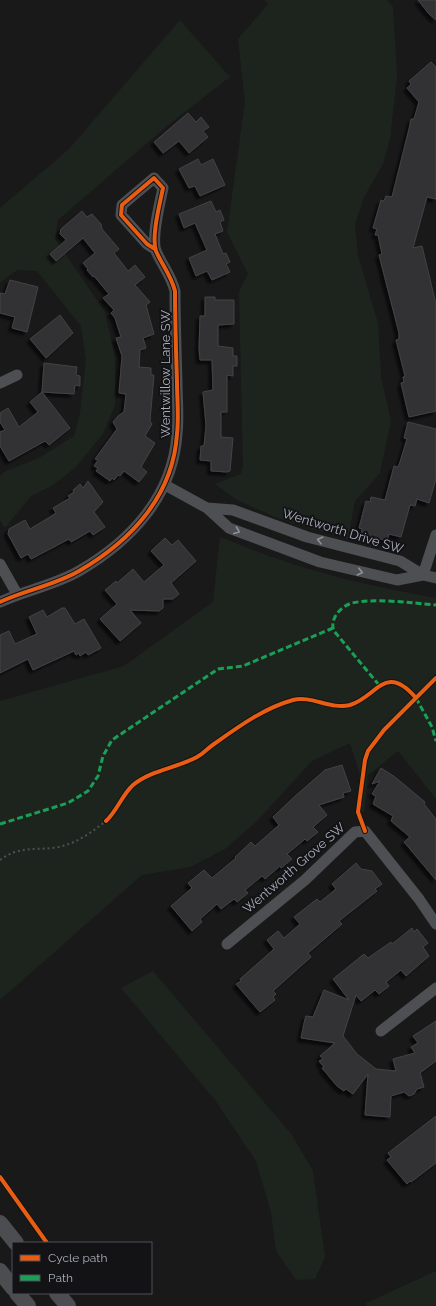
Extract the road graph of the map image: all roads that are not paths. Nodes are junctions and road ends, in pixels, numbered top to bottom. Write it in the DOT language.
graph roads {
  1 [pos="156,249"];
  2 [pos="17,375"];
  3 [pos="0,383"];
  4 [pos="165,485"];
  5 [pos="207,508"];
  6 [pos="436,535"];
  7 [pos="0,564"];
  8 [pos="423,575"];
  9 [pos="436,578"];
  10 [pos="17,594"];
  11 [pos="0,602"];
  12 [pos="436,924"];
  13 [pos="227,944"];
  14 [pos="436,988"];
  15 [pos="381,1031"];
  16 [pos="0,1223"];
  17 [pos="15,1242"];
  18 [pos="0,1271"];
  19 [pos="12,1287"];
  20 [pos="18,1294"];
  21 [pos="58,1294"];
  22 [pos="28,1306"];
  23 [pos="68,1306"];
  1 -- 1 [label="street, Wentwillow Lane SW"];
  1 -- 4 [label="street, Wentwillow Lane SW"];
  2 -- 3 [label="street"];
  4 -- 5 [label="street, Wentworth Drive SW"];
  4 -- 10 [label="street, Wentwillow Lane SW"];
  8 -- 5 [label="street, Wentworth Drive SW, one-way"];
  5 -- 8 [label="street, Wentworth Drive SW, one-way"];
  6 -- 8 [label="street"];
  7 -- 10 [label="street"];
  8 -- 9 [label="street, Wentworth Drive SW"];
  10 -- 11 [label="street, Wentwillow Lane SW"];
  12 -- 13 [label="street, Wentworth Grove SW"];
  14 -- 15 [label="street"];
  16 -- 17 [label="main road"];
  18 -- 19 [label="main road"];
  20 -- 22 [label="main road"];
  21 -- 23 [label="main road"];
}
